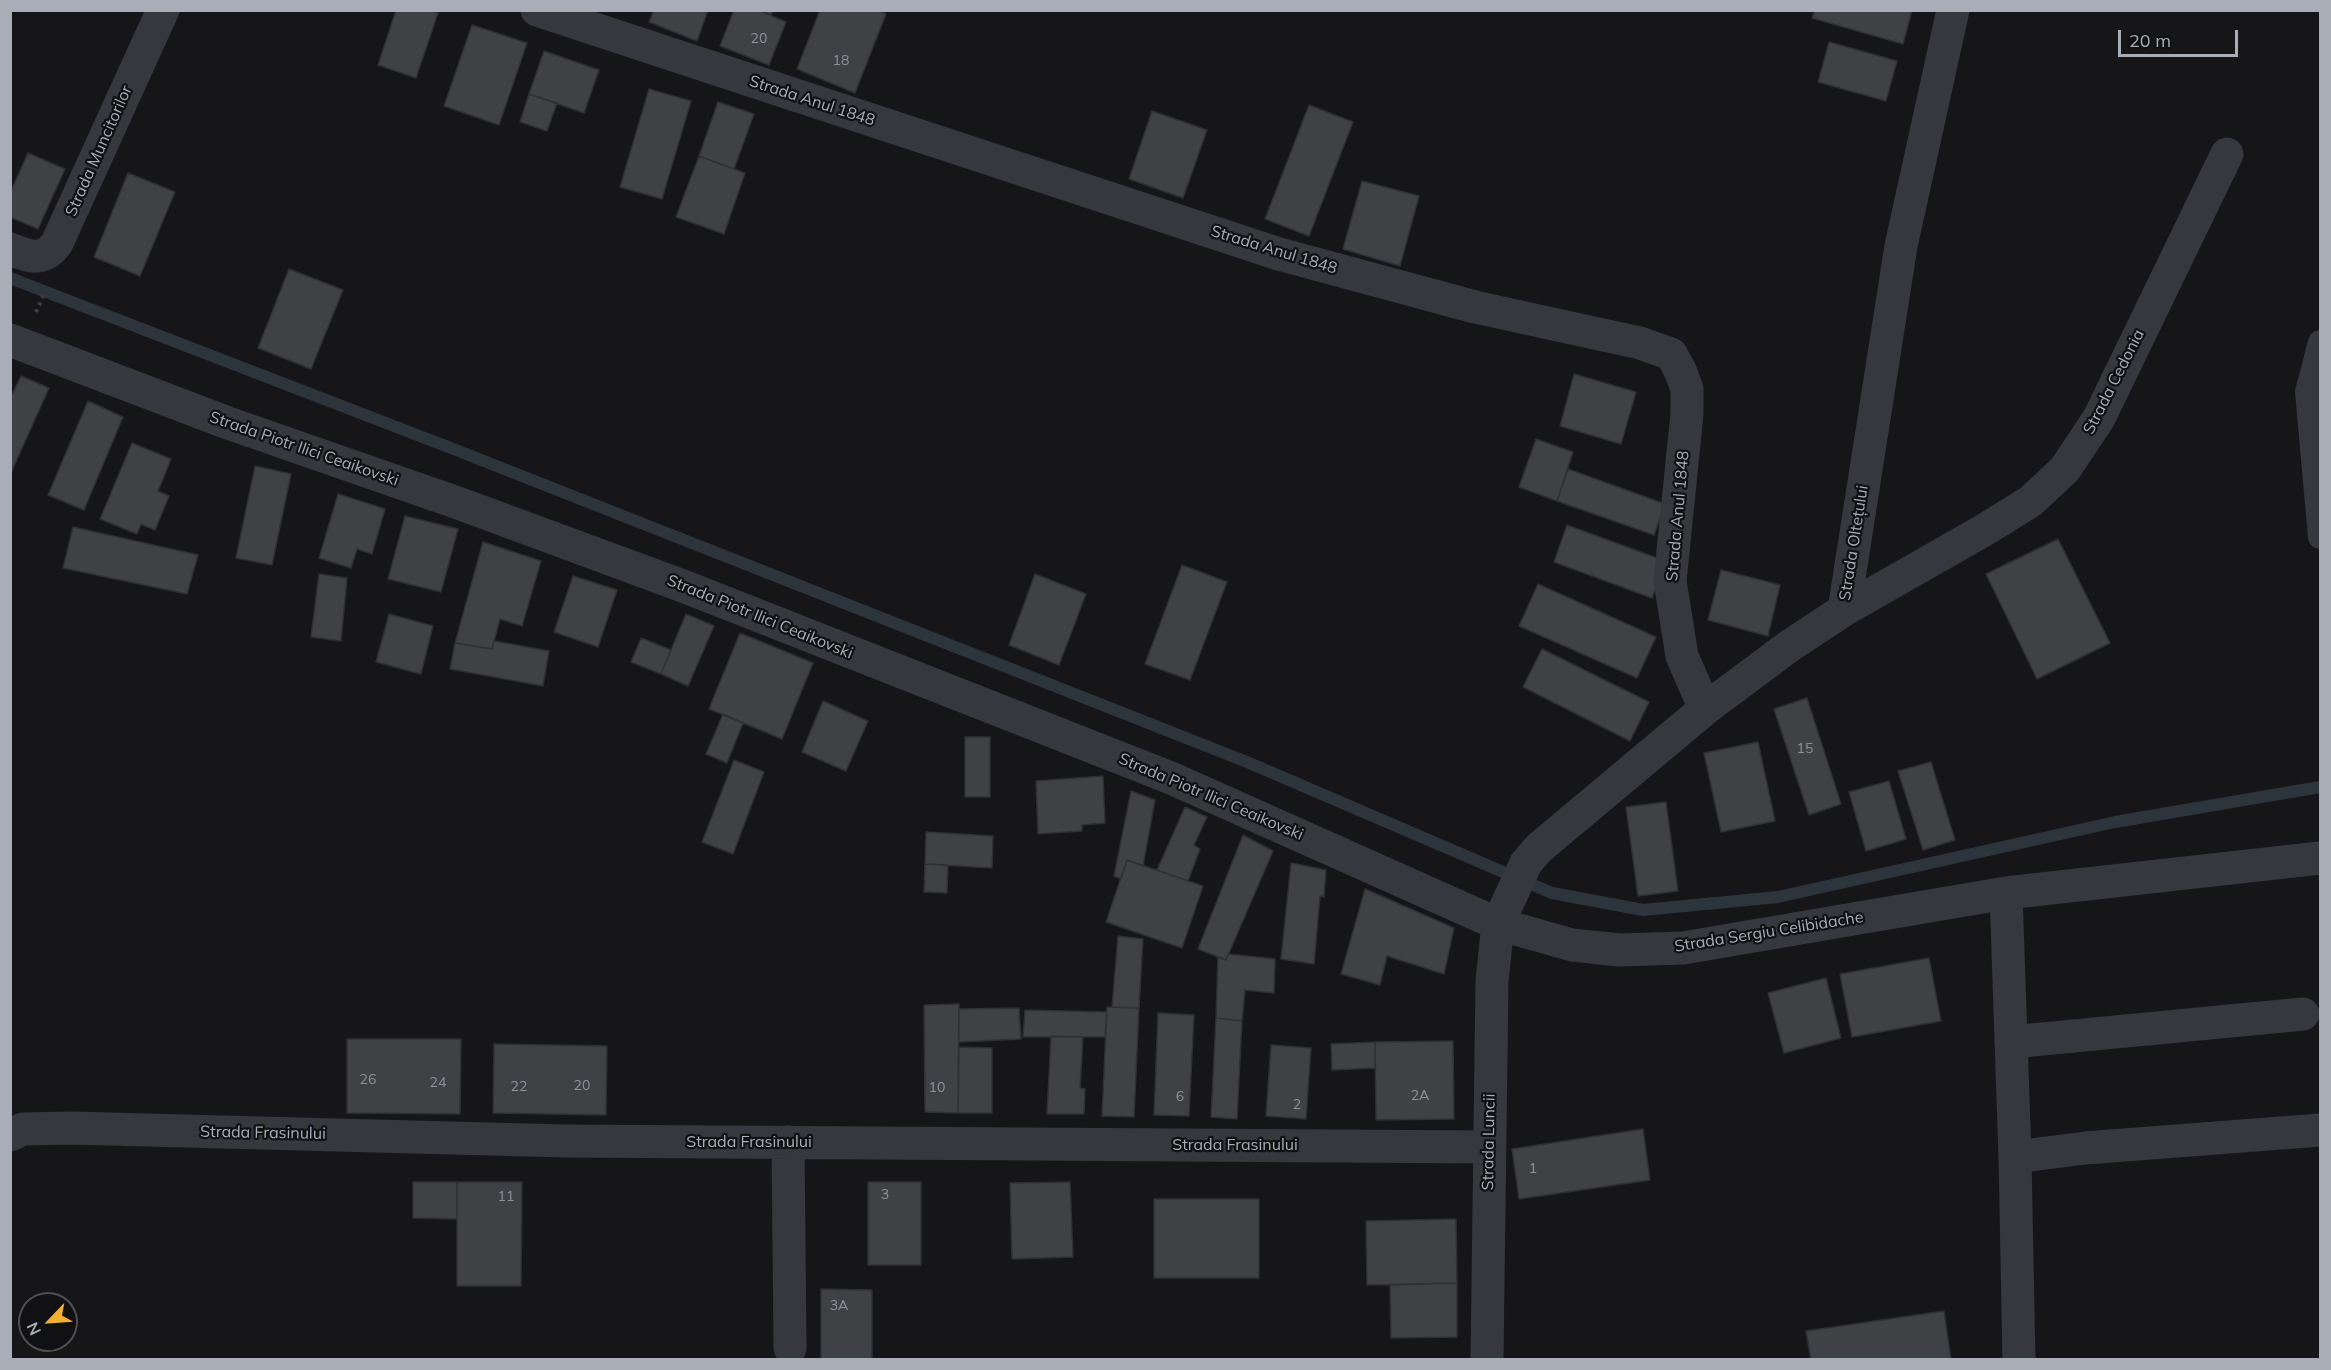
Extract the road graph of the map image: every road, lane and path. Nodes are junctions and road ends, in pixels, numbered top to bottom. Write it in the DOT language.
graph roads {
  1 [pos="163,10"];
  2 [pos="537,10"];
  3 [pos="1953,10"];
  4 [pos="2227,154"];
  5 [pos="10,249"];
  6 [pos="45,291"];
  7 [pos="34,316"];
  8 [pos="10,340"];
  9 [pos="2320,342"];
  10 [pos="2320,537"];
  11 [pos="1844,610"];
  12 [pos="1705,708"];
  13 [pos="2320,858"];
  14 [pos="2006,893"];
  15 [pos="1503,914"];
  16 [pos="2303,1014"];
  17 [pos="2011,1042"];
  18 [pos="2320,1130"];
  19 [pos="10,1135"];
  20 [pos="788,1142"];
  21 [pos="1489,1147"];
  22 [pos="2015,1157"];
  23 [pos="790,1348"];
  24 [pos="1487,1359"];
  25 [pos="2019,1359"];
  1 -- 5 [label="street, Strada Muncitorilor"];
  2 -- 12 [label="street, Strada Anul 1848"];
  3 -- 11 [label="street, Strada Oltețului"];
  4 -- 11 [label="street, Strada Cedonia"];
  6 -- 7 [label="path"];
  8 -- 15 [label="street, Strada Piotr Ilici Ceaikovski"];
  9 -- 10 [label="lane"];
  11 -- 12 [label="street, Strada Oltețului"];
  12 -- 15 [label="street, Strada Oltețului"];
  13 -- 14 [label="street, Strada Sergiu Celibidache"];
  14 -- 15 [label="street, Strada Sergiu Celibidache"];
  14 -- 17 [label="street"];
  15 -- 21 [label="street, Strada Luncii"];
  16 -- 17 [label="street"];
  17 -- 22 [label="street"];
  18 -- 22 [label="street"];
  19 -- 20 [label="street, Strada Frasinului"];
  20 -- 21 [label="street, Strada Frasinului"];
  20 -- 23 [label="street"];
  21 -- 24 [label="street, Strada Luncii"];
  22 -- 25 [label="street"];
}
